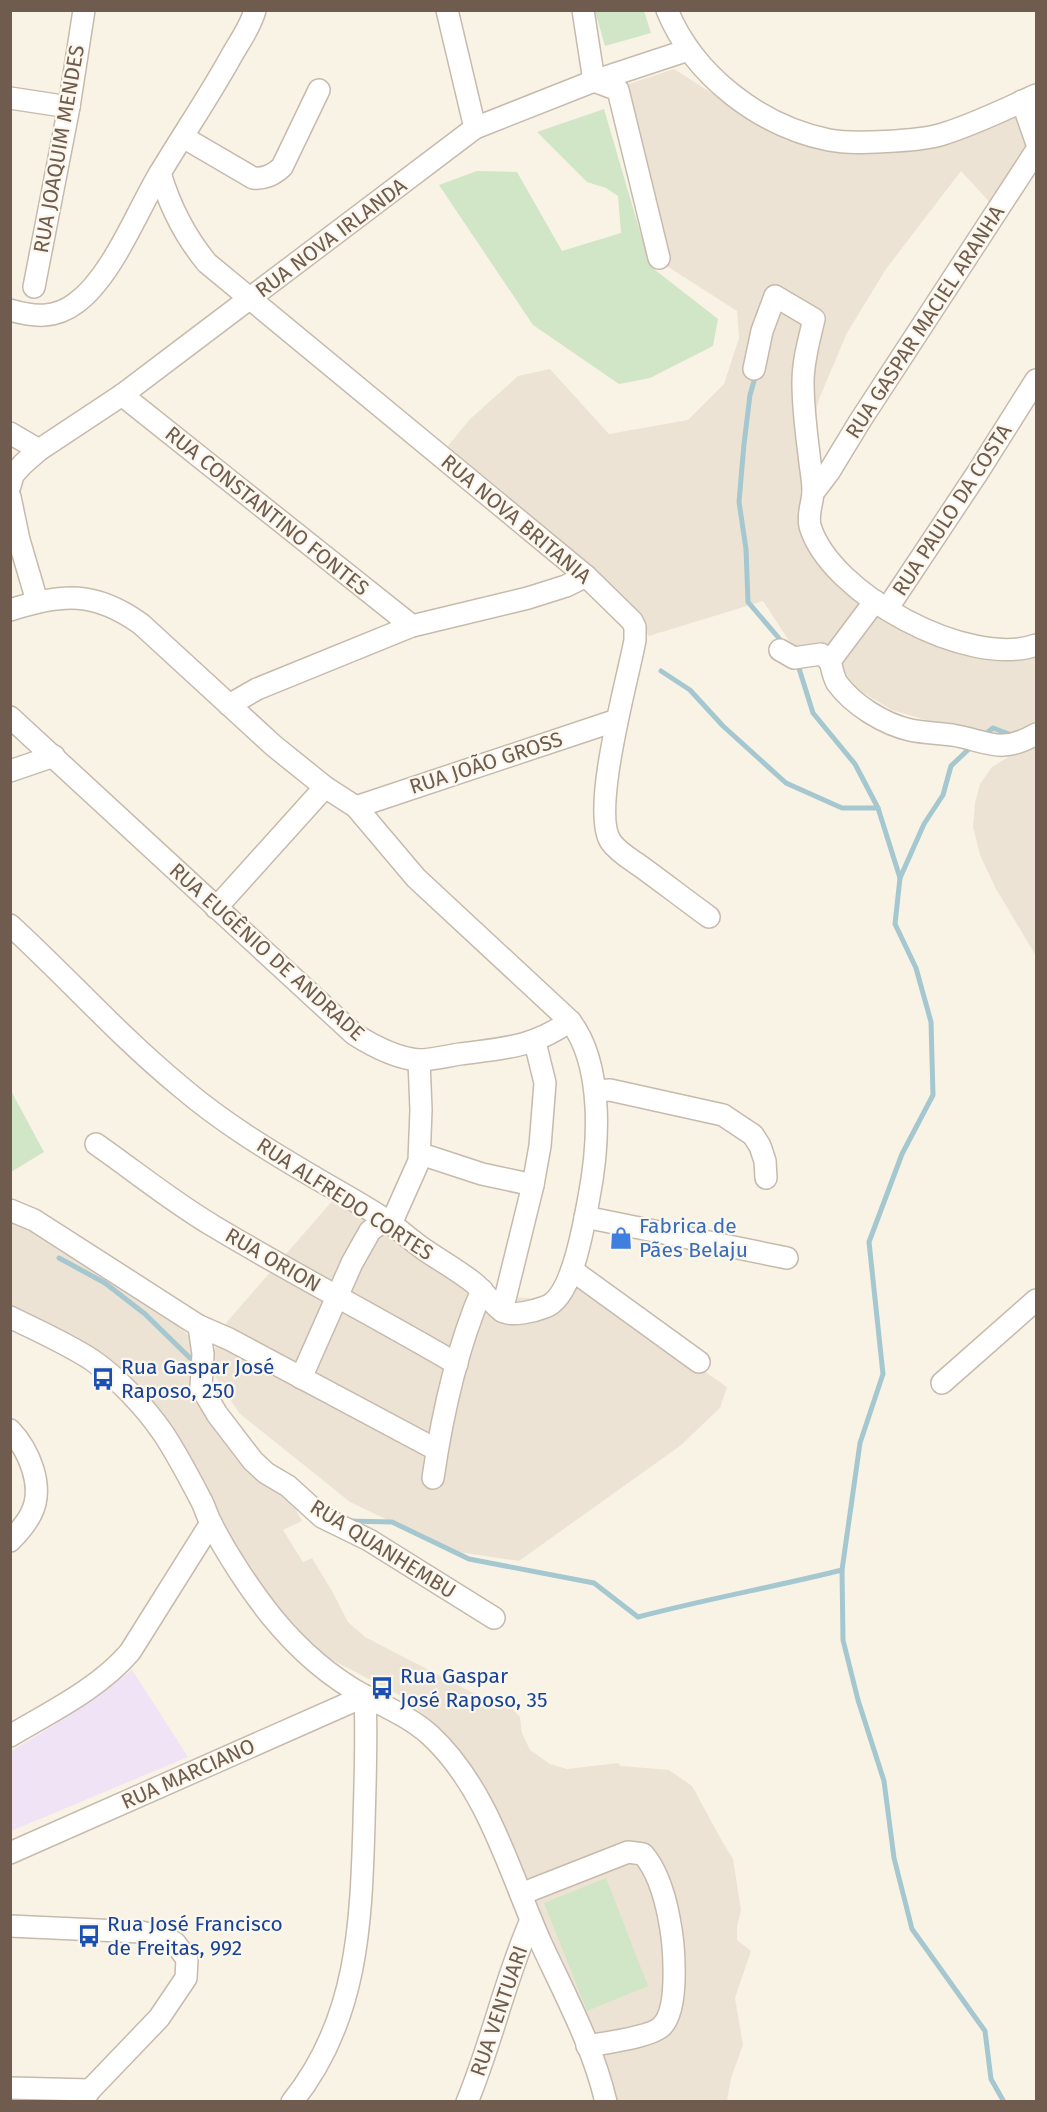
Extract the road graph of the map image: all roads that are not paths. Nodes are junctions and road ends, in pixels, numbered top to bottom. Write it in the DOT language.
graph roads {
  1 [pos="84,10"];
  2 [pos="255,10"];
  3 [pos="447,10"];
  4 [pos="583,10"];
  5 [pos="667,10"];
  6 [pos="688,50"];
  7 [pos="594,81"];
  8 [pos="319,90"];
  9 [pos="10,98"];
  10 [pos="1029,98"];
  11 [pos="69,107"];
  12 [pos="475,128"];
  13 [pos="183,137"];
  14 [pos="1036,141"];
  15 [pos="1036,151"];
  16 [pos="160,173"];
  17 [pos="659,258"];
  18 [pos="34,286"];
  19 [pos="250,299"];
  20 [pos="10,310"];
  21 [pos="754,369"];
  22 [pos="1036,380"];
  23 [pos="122,395"];
  24 [pos="10,433"];
  25 [pos="39,450"];
  26 [pos="10,486"];
  27 [pos="813,493"];
  28 [pos="10,497"];
  29 [pos="586,576"];
  30 [pos="37,601"];
  31 [pos="881,605"];
  32 [pos="10,610"];
  33 [pos="412,626"];
  34 [pos="1036,645"];
  35 [pos="780,650"];
  36 [pos="830,661"];
  37 [pos="229,705"];
  38 [pos="10,717"];
  39 [pos="617,720"];
  40 [pos="1036,734"];
  41 [pos="54,756"];
  42 [pos="10,771"];
  43 [pos="325,787"];
  44 [pos="356,807"];
  45 [pos="216,908"];
  46 [pos="709,917"];
  47 [pos="11,925"];
  48 [pos="570,1021"];
  49 [pos="535,1042"];
  50 [pos="419,1060"];
  51 [pos="595,1092"];
  52 [pos="96,1144"];
  53 [pos="421,1154"];
  54 [pos="766,1178"];
  55 [pos="533,1185"];
  56 [pos="10,1210"];
  57 [pos="585,1217"];
  58 [pos="387,1221"];
  59 [pos="788,1258"];
  60 [pos="572,1270"];
  61 [pos="482,1290"];
  62 [pos="337,1297"];
  63 [pos="1036,1300"];
  64 [pos="502,1311"];
  65 [pos="10,1317"];
  66 [pos="199,1326"];
  67 [pos="699,1362"];
  68 [pos="457,1364"];
  69 [pos="301,1378"];
  70 [pos="942,1383"];
  71 [pos="10,1430"];
  72 [pos="437,1450"];
  73 [pos="433,1478"];
  74 [pos="211,1523"];
  75 [pos="10,1541"];
  76 [pos="494,1618"];
  77 [pos="365,1696"];
  78 [pos="10,1736"];
  79 [pos="10,1853"];
  80 [pos="521,1894"];
  81 [pos="531,1920"];
  82 [pos="10,1926"];
  83 [pos="587,2046"];
  84 [pos="10,2088"];
  85 [pos="86,2096"];
  86 [pos="292,2102"];
  87 [pos="467,2102"];
  88 [pos="606,2102"];
  1 -- 11 [label="street, RUA JOAQUIM MENDES"];
  2 -- 13 [label="street"];
  3 -- 12 [label="street"];
  4 -- 7 [label="street"];
  5 -- 6 [label="street"];
  6 -- 7 [label="street, RUA NOVA IRLANDA"];
  6 -- 10 [label="street"];
  7 -- 12 [label="street, RUA NOVA IRLANDA"];
  7 -- 17 [label="street"];
  8 -- 13 [label="street"];
  9 -- 11 [label="street"];
  10 -- 14 [label="street"];
  11 -- 18 [label="street, RUA JOAQUIM MENDES"];
  12 -- 19 [label="street, RUA NOVA IRLANDA"];
  13 -- 16 [label="street"];
  15 -- 27 [label="street, RUA GASPAR MACIEL ARANHA"];
  16 -- 19 [label="street, RUA NOVA BRITANIA"];
  16 -- 20 [label="street"];
  19 -- 23 [label="street, RUA NOVA IRLANDA"];
  19 -- 29 [label="street, RUA NOVA BRITANIA"];
  21 -- 27 [label="street"];
  22 -- 31 [label="street, RUA PAULO DA COSTA"];
  23 -- 25 [label="street, RUA NOVA IRLANDA"];
  23 -- 33 [label="street, RUA CONSTANTINO FONTES"];
  24 -- 25 [label="street"];
  25 -- 26 [label="street, RUA NOVA IRLANDA"];
  27 -- 31 [label="street"];
  28 -- 30 [label="street"];
  29 -- 33 [label="street"];
  29 -- 39 [label="street, RUA NOVA BRITANIA"];
  30 -- 32 [label="street"];
  30 -- 37 [label="street"];
  31 -- 34 [label="street"];
  31 -- 36 [label="street, RUA PAULO DA COSTA"];
  33 -- 37 [label="street"];
  35 -- 36 [label="street"];
  36 -- 40 [label="street"];
  37 -- 43 [label="street"];
  38 -- 41 [label="street, RUA EUGÊNIO DE ANDRADE"];
  39 -- 44 [label="street, RUA JOÃO GROSS"];
  39 -- 46 [label="street, RUA NOVA BRITANIA"];
  41 -- 42 [label="street"];
  41 -- 45 [label="street, RUA EUGÊNIO DE ANDRADE"];
  43 -- 44 [label="street"];
  43 -- 45 [label="street"];
  44 -- 48 [label="street"];
  45 -- 50 [label="street, RUA EUGÊNIO DE ANDRADE"];
  47 -- 58 [label="street, RUA ALFREDO CORTES"];
  48 -- 49 [label="street, RUA EUGÊNIO DE ANDRADE"];
  48 -- 51 [label="street"];
  49 -- 50 [label="street, RUA EUGÊNIO DE ANDRADE"];
  49 -- 55 [label="street"];
  50 -- 53 [label="street"];
  51 -- 54 [label="street"];
  51 -- 57 [label="street"];
  52 -- 62 [label="street, RUA ORION"];
  53 -- 55 [label="street"];
  53 -- 58 [label="street"];
  55 -- 64 [label="street"];
  56 -- 66 [label="street"];
  57 -- 59 [label="street"];
  57 -- 60 [label="street"];
  58 -- 61 [label="street, RUA ALFREDO CORTES"];
  58 -- 62 [label="street"];
  60 -- 64 [label="street"];
  60 -- 67 [label="street"];
  61 -- 64 [label="street, RUA ALFREDO CORTES"];
  61 -- 68 [label="street"];
  62 -- 68 [label="street, RUA ORION"];
  62 -- 69 [label="street"];
  63 -- 70 [label="street"];
  65 -- 74 [label="street"];
  66 -- 69 [label="street"];
  66 -- 76 [label="street, RUA QUANHEMBU"];
  68 -- 72 [label="street"];
  69 -- 72 [label="street"];
  71 -- 75 [label="street"];
  72 -- 73 [label="street"];
  74 -- 77 [label="street"];
  74 -- 78 [label="street"];
  77 -- 79 [label="street, RUA MARCIANO"];
  77 -- 80 [label="street"];
  77 -- 86 [label="street"];
  80 -- 81 [label="street"];
  80 -- 83 [label="street"];
  81 -- 83 [label="street"];
  81 -- 87 [label="street, RUA VENTUARI"];
  82 -- 85 [label="street"];
  83 -- 88 [label="street"];
  84 -- 85 [label="street"];
}
